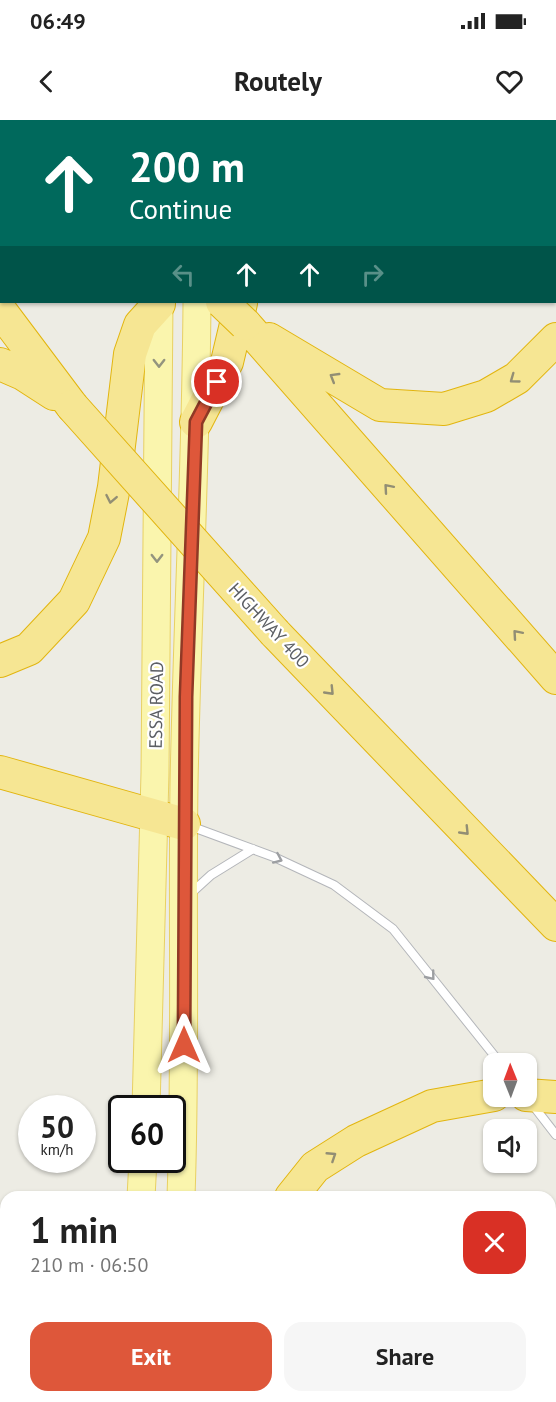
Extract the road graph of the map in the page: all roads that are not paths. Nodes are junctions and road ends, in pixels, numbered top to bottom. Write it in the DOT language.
graph roads {
  1 [pos="159,303"];
  2 [pos="197,303"];
  3 [pos="224,303"];
  4 [pos="0,310"];
  5 [pos="243,313"];
  6 [pos="556,339"];
  7 [pos="0,364"];
  8 [pos="72,406"];
  9 [pos="196,422"];
  10 [pos="0,661"];
  11 [pos="556,678"];
  12 [pos="0,772"];
  13 [pos="154,815"];
  14 [pos="184,824"];
  15 [pos="253,849"];
  16 [pos="184,900"];
  17 [pos="556,925"];
  18 [pos="492,1053"];
  19 [pos="146,1095"];
  20 [pos="540,1096"];
  21 [pos="483,1097"];
  22 [pos="556,1135"];
  23 [pos="142,1173"];
  24 [pos="141,1191"];
  25 [pos="181,1191"];
  26 [pos="296,1191"];
  1 -- 10 [label="highway, one-way"];
  1 -- 13 [label="main road, ESSA ROAD, one-way"];
  2 -- 9 [label="main road, ESSA ROAD"];
  3 -- 5 [label="highway, bridge"];
  4 -- 8 [label="highway, HIGHWAY 400"];
  6 -- 5 [label="highway, one-way"];
  5 -- 9 [label="highway"];
  11 -- 5 [label="highway, one-way"];
  7 -- 8 [label="highway"];
  8 -- 17 [label="highway, HIGHWAY 400, one-way, bridge"];
  9 -- 14 [label="main road, ESSA ROAD"];
  12 -- 13 [label="highway"];
  13 -- 14 [label="highway"];
  13 -- 19 [label="main road, ESSA ROAD"];
  14 -- 15 [label="lane"];
  14 -- 16 [label="main road, ESSA ROAD"];
  15 -- 16 [label="lane"];
  15 -- 18 [label="lane, one-way"];
  16 -- 25 [label="main road, ESSA ROAD"];
  20 -- 22 [label="lane"];
  26 -- 21 [label="highway, one-way"];
  23 -- 24 [label="main road"];
}
